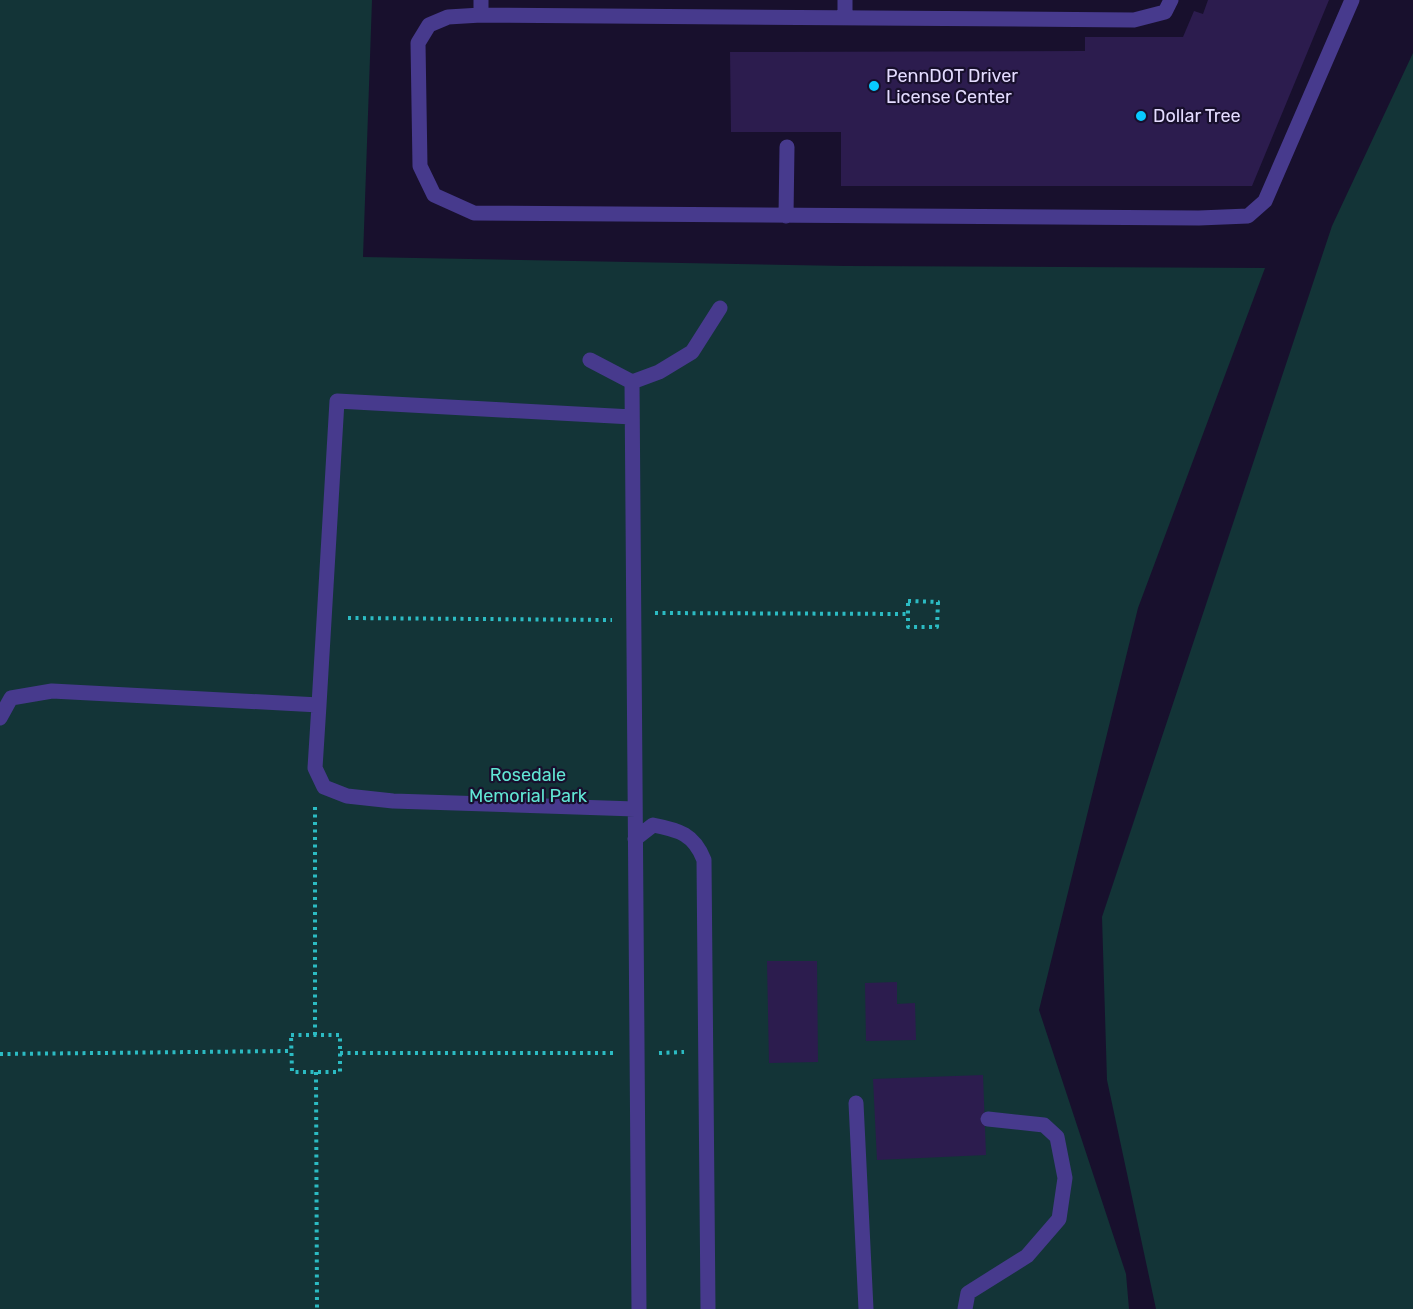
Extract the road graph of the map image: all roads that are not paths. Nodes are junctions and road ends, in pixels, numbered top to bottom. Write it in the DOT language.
graph roads {
  1 [pos="845,0"];
  2 [pos="1171,0"];
  3 [pos="1352,0"];
  4 [pos="481,7"];
  5 [pos="845,18"];
  6 [pos="787,147"];
  7 [pos="786,216"];
  8 [pos="720,308"];
  9 [pos="590,360"];
  10 [pos="632,382"];
  11 [pos="632,417"];
  12 [pos="319,705"];
  13 [pos="0,718"];
  14 [pos="635,809"];
  15 [pos="635,839"];
  16 [pos="856,1103"];
  17 [pos="987,1119"];
  18 [pos="639,1309"];
  19 [pos="708,1309"];
  20 [pos="866,1309"];
  21 [pos="965,1309"];
  1 -- 5 [label="lane"];
  2 -- 5 [label="lane"];
  3 -- 7 [label="lane"];
  4 -- 5 [label="lane"];
  4 -- 7 [label="lane"];
  6 -- 7 [label="lane"];
  8 -- 10 [label="lane"];
  9 -- 10 [label="lane"];
  10 -- 11 [label="lane"];
  11 -- 12 [label="lane"];
  11 -- 14 [label="lane"];
  12 -- 13 [label="lane"];
  12 -- 14 [label="lane"];
  14 -- 15 [label="lane"];
  15 -- 18 [label="lane"];
  15 -- 19 [label="lane"];
  16 -- 20 [label="lane"];
  17 -- 21 [label="lane"];
}
